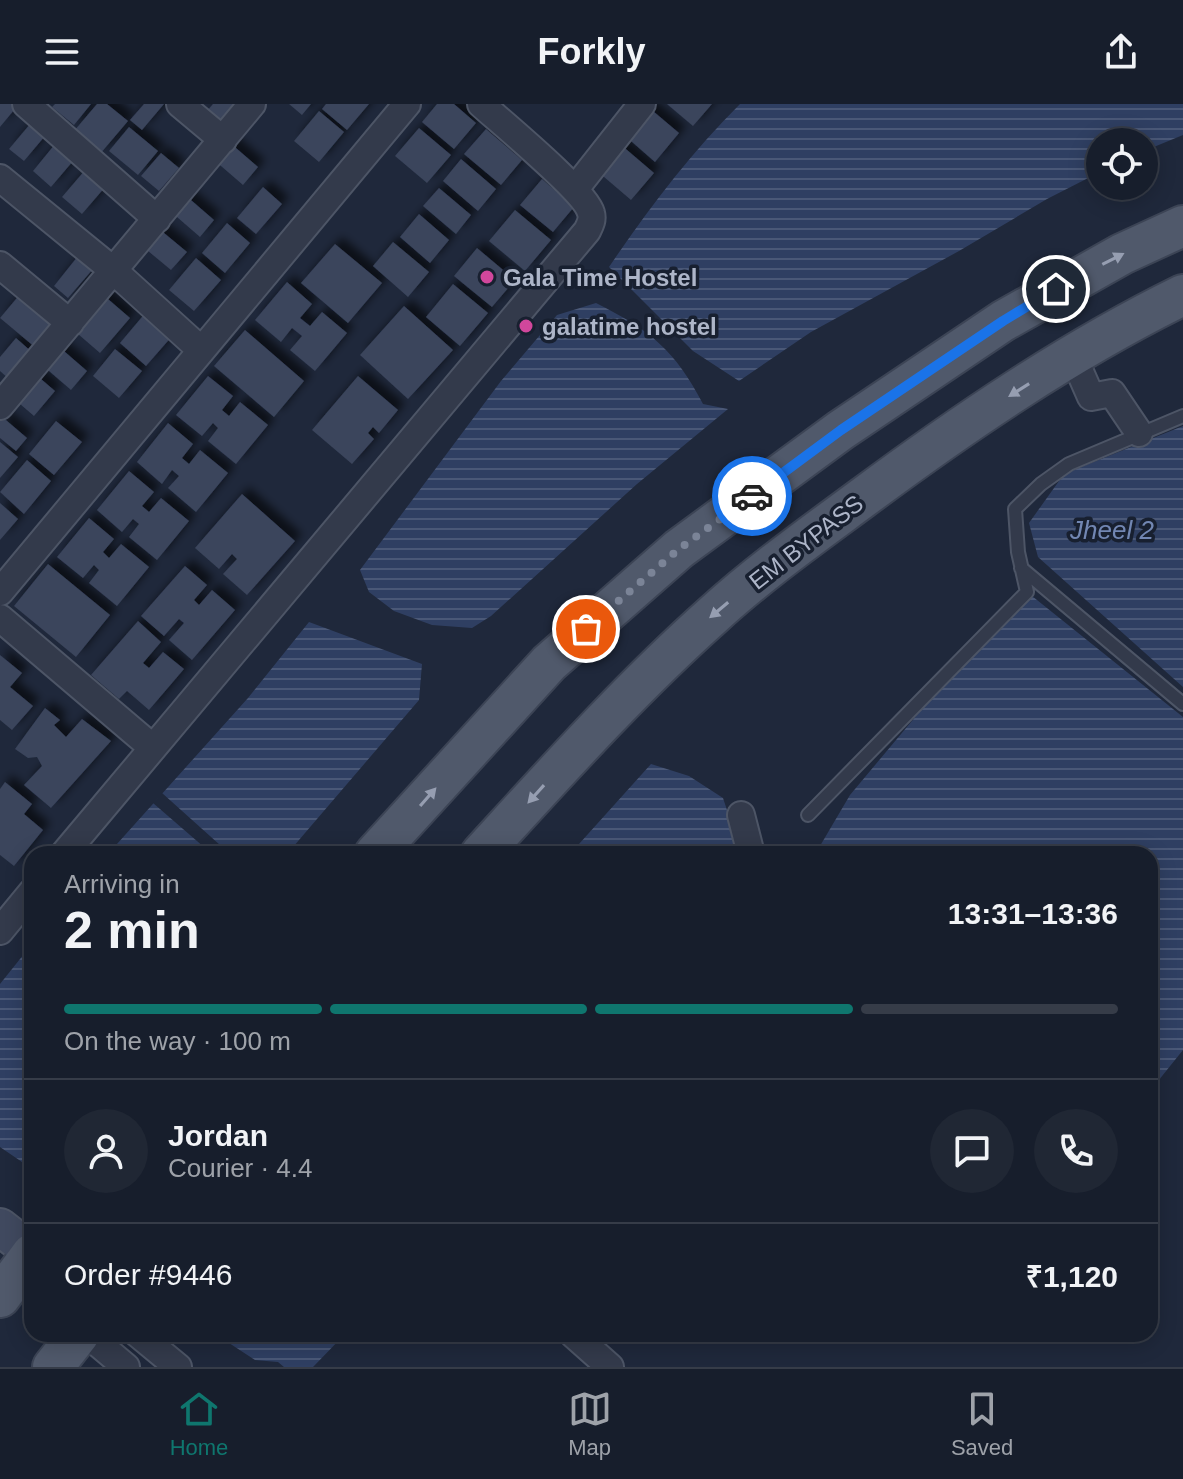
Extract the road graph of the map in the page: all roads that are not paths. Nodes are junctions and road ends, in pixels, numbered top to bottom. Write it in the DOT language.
graph roads {
  1 [pos="26,104"];
  2 [pos="180,104"];
  3 [pos="252,104"];
  4 [pos="407,104"];
  5 [pos="481,104"];
  6 [pos="642,104"];
  7 [pos="223,140"];
  8 [pos="0,178"];
  9 [pos="575,189"];
  10 [pos="157,219"];
  11 [pos="1183,226"];
  12 [pos="0,265"];
  13 [pos="114,271"];
  14 [pos="1183,295"];
  15 [pos="70,323"];
  16 [pos="200,349"];
  17 [pos="1073,356"];
  18 [pos="0,406"];
  19 [pos="1183,416"];
  20 [pos="1139,433"];
  21 [pos="1021,568"];
  22 [pos="0,592"];
  23 [pos="0,618"];
  24 [pos="1183,704"];
  25 [pos="153,748"];
  26 [pos="741,815"];
  27 [pos="808,815"];
  28 [pos="71,846"];
  29 [pos="382,846"];
  30 [pos="488,846"];
  31 [pos="749,846"];
  32 [pos="24,902"];
  33 [pos="0,931"];
  34 [pos="0,1227"];
  35 [pos="19,1272"];
  36 [pos="73,1342"];
  37 [pos="96,1342"];
  38 [pos="148,1342"];
  39 [pos="582,1342"];
  40 [pos="53,1367"];
  41 [pos="126,1367"];
  42 [pos="178,1367"];
  43 [pos="610,1367"];
  1 -- 10 [label="street"];
  2 -- 7 [label="street"];
  3 -- 7 [label="street"];
  4 -- 16 [label="street"];
  5 -- 9 [label="street"];
  6 -- 9 [label="street"];
  7 -- 10 [label="street"];
  8 -- 13 [label="street"];
  9 -- 25 [label="street"];
  10 -- 13 [label="street"];
  29 -- 11 [label="main road, one-way"];
  12 -- 15 [label="street"];
  13 -- 15 [label="street"];
  13 -- 16 [label="street"];
  14 -- 17 [label="main road, EM BYPASS"];
  15 -- 18 [label="street"];
  16 -- 22 [label="street"];
  17 -- 20 [label="street"];
  17 -- 30 [label="main road, EM BYPASS, one-way"];
  19 -- 20 [label="lane"];
  20 -- 21 [label="lane"];
  21 -- 24 [label="lane"];
  21 -- 27 [label="lane"];
  23 -- 25 [label="street"];
  25 -- 28 [label="street"];
  26 -- 31 [label="street"];
  32 -- 33 [label="street"];
  34 -- 35 [label="main road"];
  36 -- 40 [label="main road"];
  37 -- 41 [label="street"];
  38 -- 42 [label="street"];
  39 -- 43 [label="street"];
}
